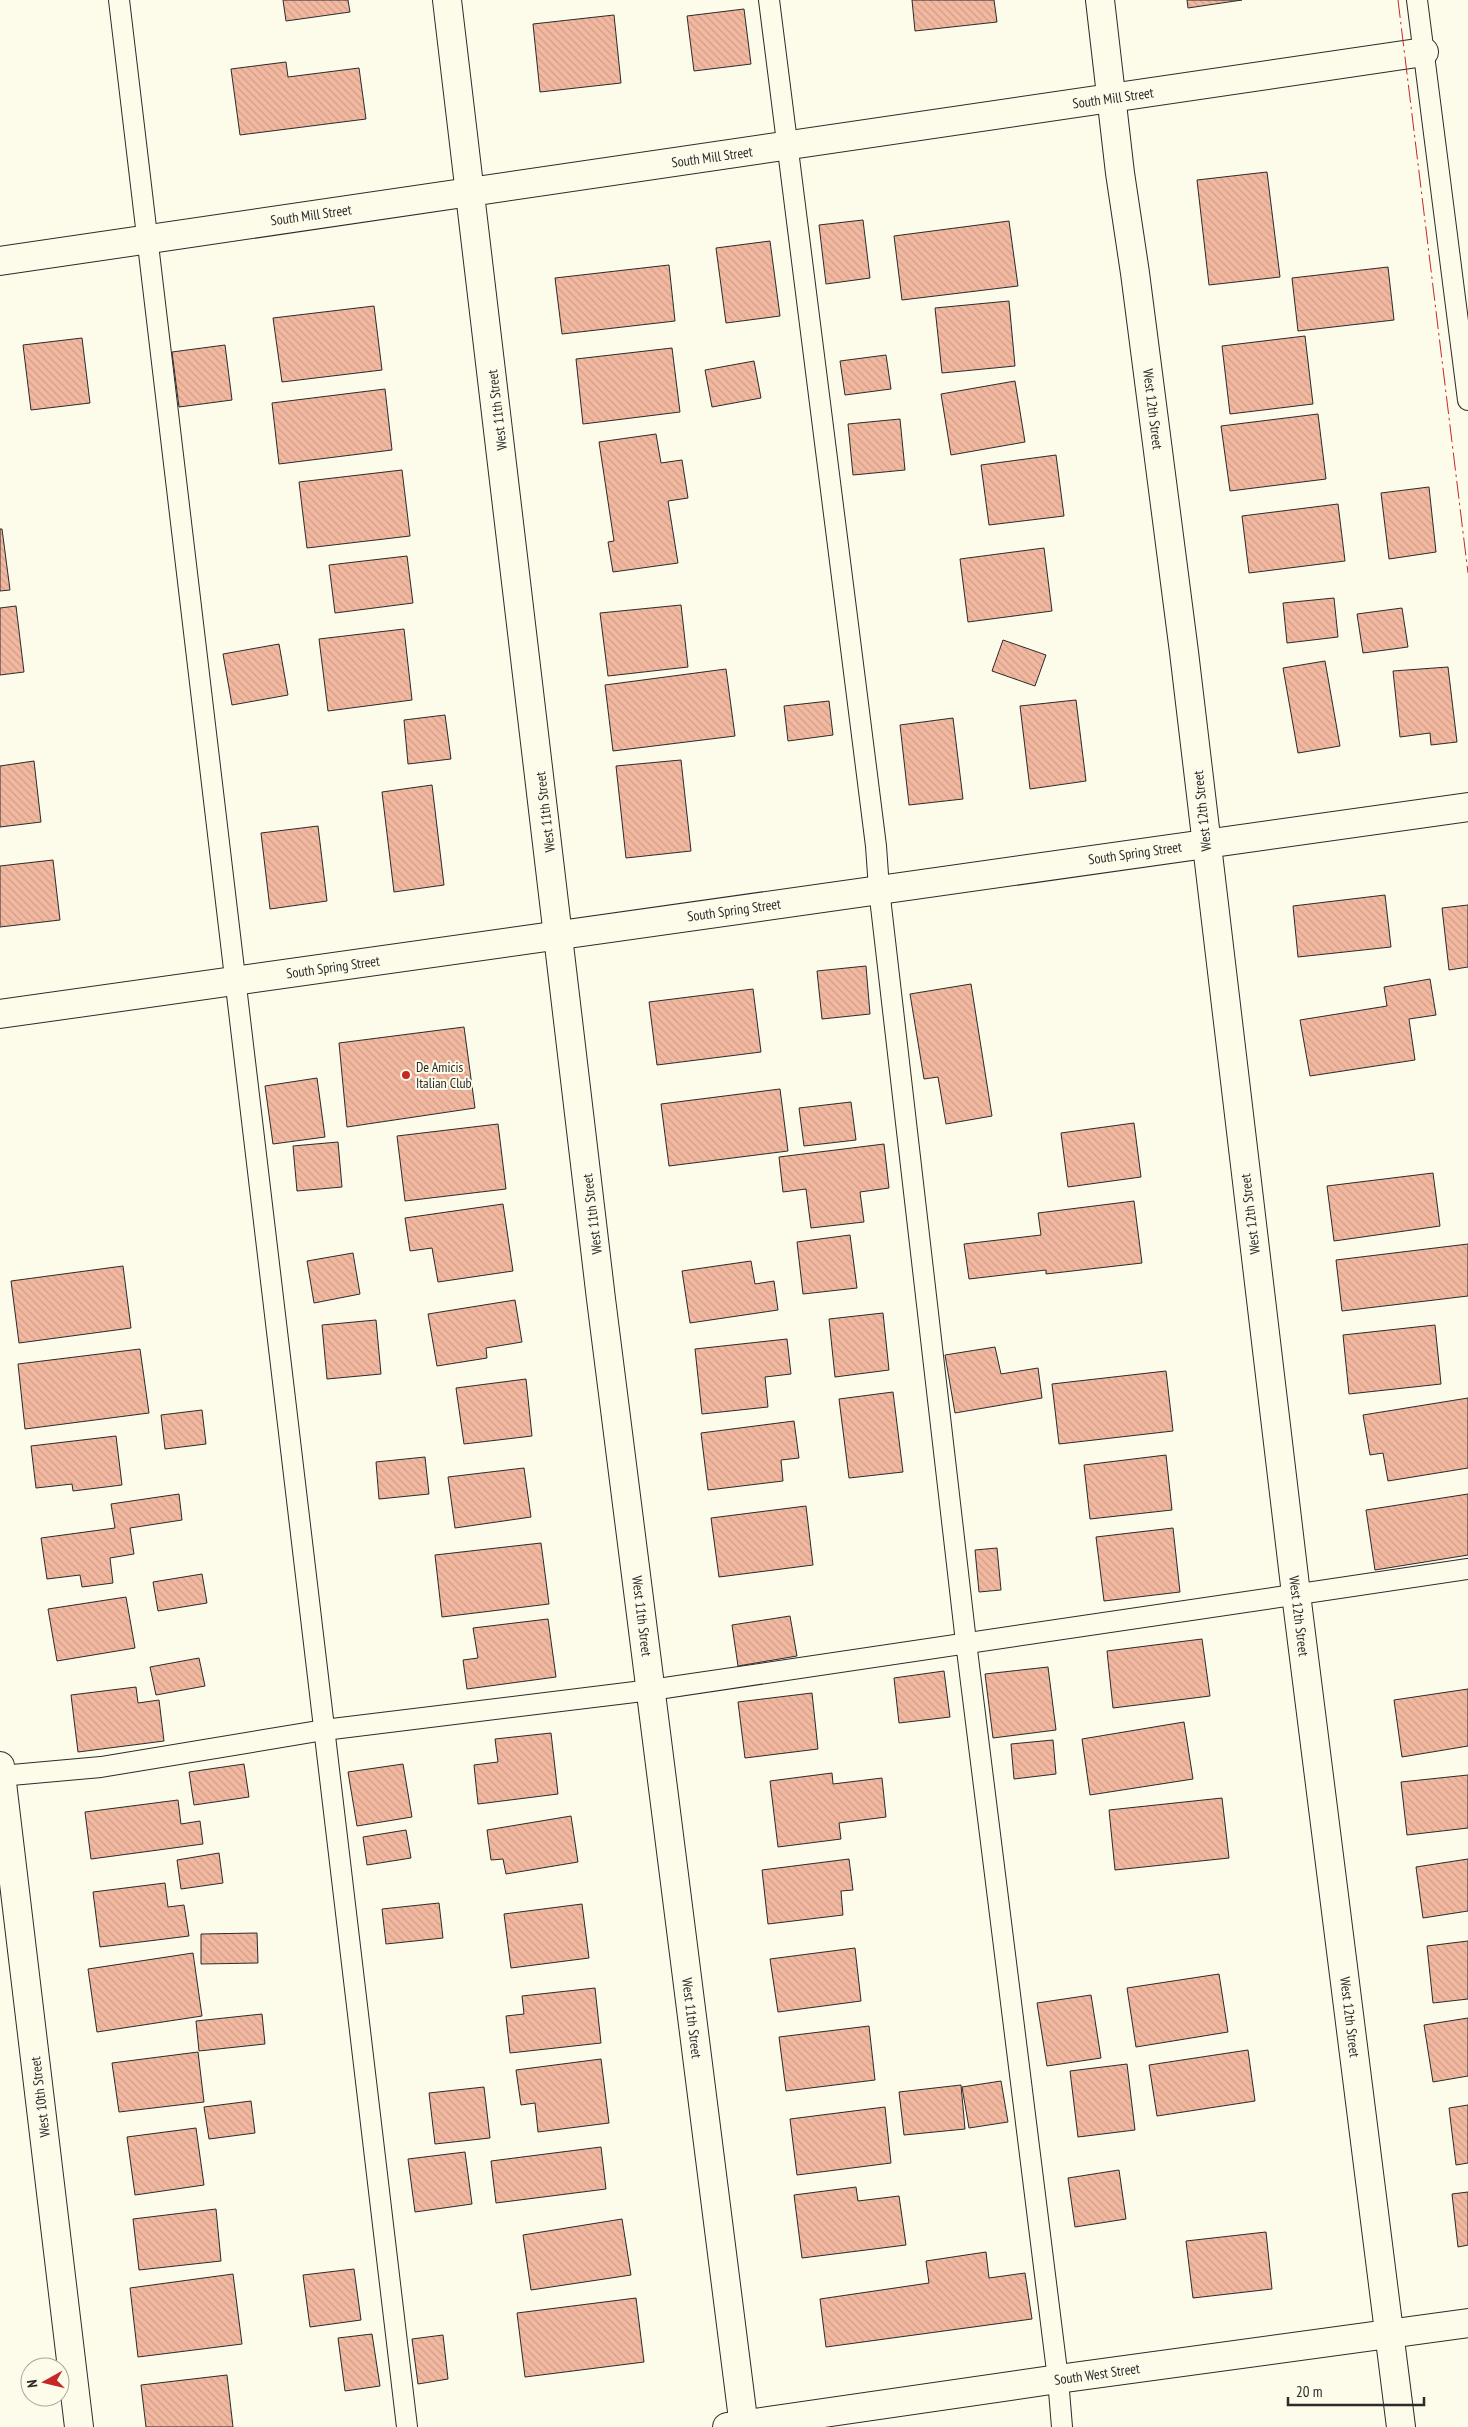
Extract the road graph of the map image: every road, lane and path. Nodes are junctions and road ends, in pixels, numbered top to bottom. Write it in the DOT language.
graph roads {
  1 [pos="119,0"];
  2 [pos="447,0"];
  3 [pos="770,0"];
  4 [pos="1100,0"];
  5 [pos="1417,0"];
  6 [pos="1424,52"];
  7 [pos="1111,98"];
  8 [pos="787,146"];
  9 [pos="471,192"];
  10 [pos="149,239"];
  11 [pos="0,261"];
  12 [pos="1468,400"];
  13 [pos="1468,807"];
  14 [pos="1206,843"];
  15 [pos="879,889"];
  16 [pos="560,936"];
  17 [pos="236,981"];
  18 [pos="0,1014"];
  19 [pos="1468,1569"];
  20 [pos="1296,1594"];
  21 [pos="966,1642"];
  22 [pos="651,1690"];
  23 [pos="324,1730"];
  24 [pos="0,1773"];
  25 [pos="1468,2323"];
  26 [pos="1391,2335"];
  27 [pos="1058,2379"];
  28 [pos="738,2426"];
  29 [pos="79,2427"];
  30 [pos="407,2427"];
  31 [pos="1062,2427"];
  32 [pos="1401,2427"];
  1 -- 10 [label="lane"];
  2 -- 9 [label="street, West 11th Street"];
  3 -- 8 [label="lane"];
  4 -- 7 [label="street, West 12th Street"];
  5 -- 6 [label="lane"];
  6 -- 7 [label="street, South Mill Street"];
  6 -- 12 [label="lane"];
  7 -- 8 [label="street, South Mill Street"];
  7 -- 14 [label="street, West 12th Street"];
  8 -- 9 [label="street, South Mill Street"];
  8 -- 15 [label="lane"];
  9 -- 10 [label="street, South Mill Street"];
  9 -- 16 [label="street, West 11th Street"];
  10 -- 11 [label="street, South Mill Street"];
  10 -- 17 [label="lane"];
  13 -- 14 [label="street, South Spring Street"];
  14 -- 15 [label="street, South Spring Street"];
  14 -- 20 [label="street, West 12th Street"];
  15 -- 16 [label="street, South Spring Street"];
  15 -- 21 [label="lane"];
  16 -- 17 [label="street, South Spring Street"];
  16 -- 22 [label="street, West 11th Street"];
  17 -- 18 [label="street, South Spring Street"];
  17 -- 23 [label="lane"];
  19 -- 20 [label="lane"];
  20 -- 21 [label="lane"];
  20 -- 26 [label="street, West 12th Street"];
  21 -- 22 [label="lane"];
  21 -- 27 [label="lane"];
  22 -- 23 [label="lane"];
  22 -- 28 [label="street, West 11th Street"];
  23 -- 24 [label="lane"];
  23 -- 30 [label="lane"];
  24 -- 29 [label="street, West 10th Street"];
  25 -- 26 [label="street, South West Street"];
  26 -- 27 [label="street, South West Street"];
  26 -- 32 [label="street, West 12th Street"];
  27 -- 28 [label="street, South West Street"];
  27 -- 31 [label="lane"];
}
